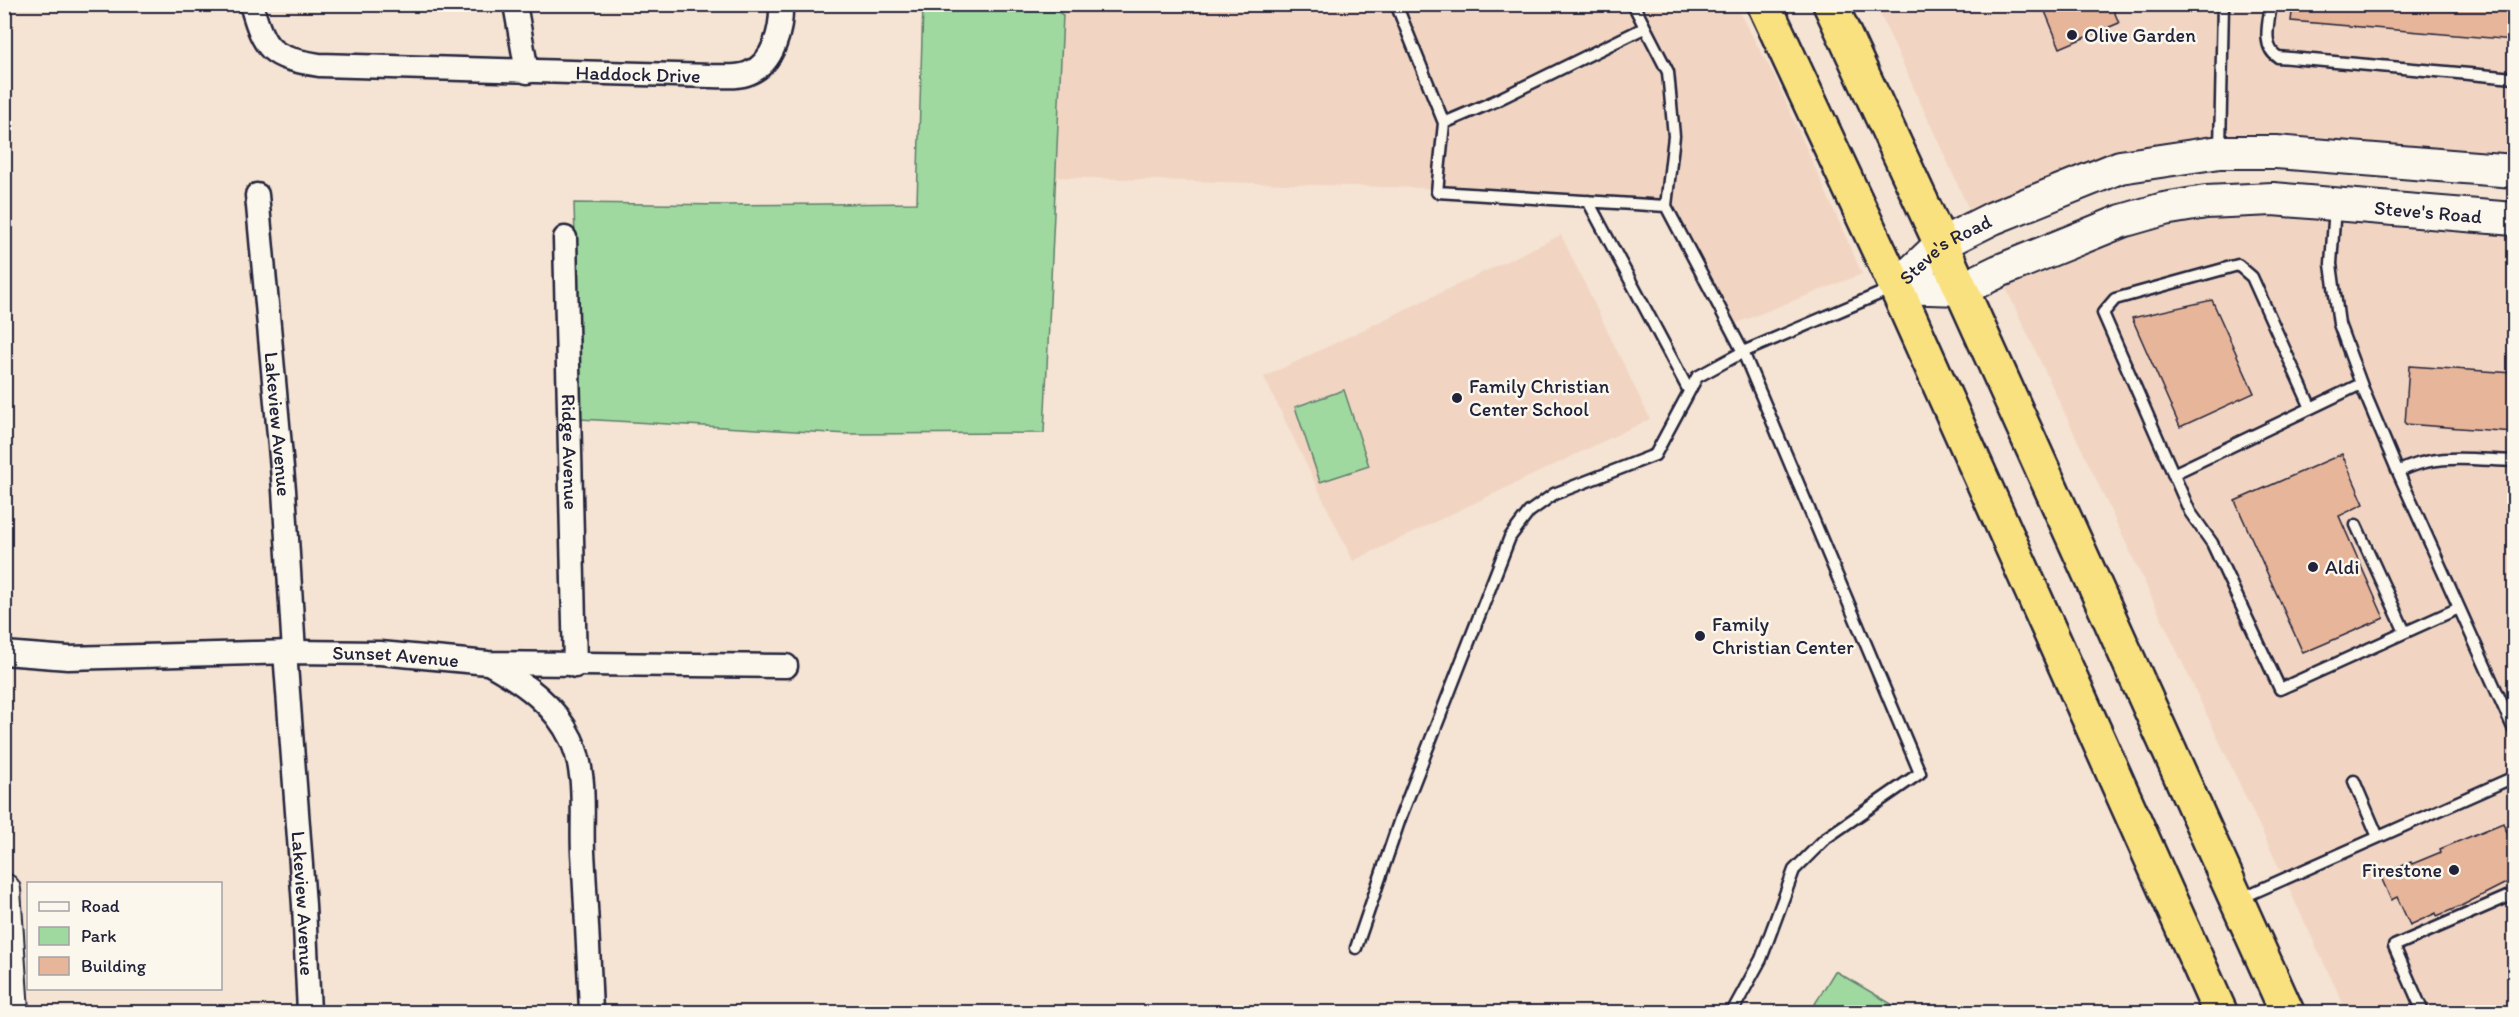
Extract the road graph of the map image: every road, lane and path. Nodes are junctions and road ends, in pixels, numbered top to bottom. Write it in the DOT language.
graph roads {
  1 [pos="251,4"];
  2 [pos="515,4"];
  3 [pos="781,4"];
  4 [pos="1396,4"];
  5 [pos="1633,4"];
  6 [pos="1764,4"];
  7 [pos="1830,4"];
  8 [pos="2223,4"];
  9 [pos="2271,4"];
  10 [pos="1644,28"];
  11 [pos="527,72"];
  12 [pos="2514,78"];
  13 [pos="1444,123"];
  14 [pos="2220,152"];
  15 [pos="2514,171"];
  16 [pos="257,195"];
  17 [pos="1588,201"];
  18 [pos="2335,204"];
  19 [pos="1665,206"];
  20 [pos="2514,219"];
  21 [pos="565,238"];
  22 [pos="1941,244"];
  23 [pos="1896,287"];
  24 [pos="1962,289"];
  25 [pos="1743,352"];
  26 [pos="2361,384"];
  27 [pos="1689,391"];
  28 [pos="2311,408"];
  29 [pos="2514,461"];
  30 [pos="2398,472"];
  31 [pos="2173,474"];
  32 [pos="2356,525"];
  33 [pos="2459,608"];
  34 [pos="2405,632"];
  35 [pos="290,652"];
  36 [pos="4,653"];
  37 [pos="488,663"];
  38 [pos="575,666"];
  39 [pos="786,666"];
  40 [pos="2514,730"];
  41 [pos="2514,777"];
  42 [pos="2354,781"];
  43 [pos="2378,837"];
  44 [pos="4,890"];
  45 [pos="2514,894"];
  46 [pos="2236,900"];
  47 [pos="1356,948"];
  48 [pos="12,1012"];
  49 [pos="309,1012"];
  50 [pos="591,1012"];
  51 [pos="1732,1012"];
  52 [pos="2220,1012"];
  53 [pos="2287,1012"];
  54 [pos="2423,1012"];
  1 -- 11 [label="street, Haddock Drive"];
  2 -- 11 [label="street"];
  3 -- 11 [label="street, Haddock Drive"];
  4 -- 13 [label="lane"];
  5 -- 10 [label="lane"];
  6 -- 23 [label="highway"];
  7 -- 22 [label="highway"];
  8 -- 14 [label="lane"];
  9 -- 12 [label="lane"];
  10 -- 13 [label="lane"];
  10 -- 19 [label="lane"];
  13 -- 17 [label="lane"];
  14 -- 15 [label="street, Steve's Road"];
  14 -- 22 [label="street, Steve's Road"];
  16 -- 35 [label="street, Lakeview Avenue"];
  17 -- 19 [label="lane"];
  17 -- 27 [label="lane"];
  18 -- 20 [label="street, Steve's Road"];
  18 -- 24 [label="street, Steve's Road"];
  18 -- 26 [label="lane"];
  19 -- 25 [label="lane"];
  21 -- 38 [label="street, Ridge Avenue"];
  22 -- 23 [label="street, Steve's Road"];
  22 -- 24 [label="highway"];
  23 -- 24 [label="street, Steve's Road"];
  23 -- 25 [label="lane"];
  23 -- 52 [label="highway"];
  24 -- 46 [label="highway"];
  25 -- 27 [label="lane"];
  25 -- 51 [label="lane"];
  26 -- 28 [label="lane"];
  26 -- 30 [label="lane"];
  27 -- 47 [label="lane"];
  28 -- 31 [label="lane"];
  28 -- 31 [label="lane"];
  29 -- 30 [label="lane"];
  30 -- 33 [label="lane"];
  31 -- 34 [label="lane"];
  32 -- 34 [label="lane"];
  33 -- 34 [label="lane"];
  33 -- 40 [label="lane"];
  35 -- 36 [label="street, Sunset Avenue"];
  35 -- 37 [label="street, Sunset Avenue"];
  35 -- 49 [label="street, Lakeview Avenue"];
  37 -- 38 [label="street, Sunset Avenue"];
  37 -- 50 [label="street"];
  38 -- 39 [label="street, Sunset Avenue"];
  41 -- 43 [label="lane"];
  42 -- 43 [label="lane"];
  43 -- 46 [label="lane"];
  44 -- 48 [label="street"];
  45 -- 54 [label="lane"];
  46 -- 53 [label="highway"];
}
